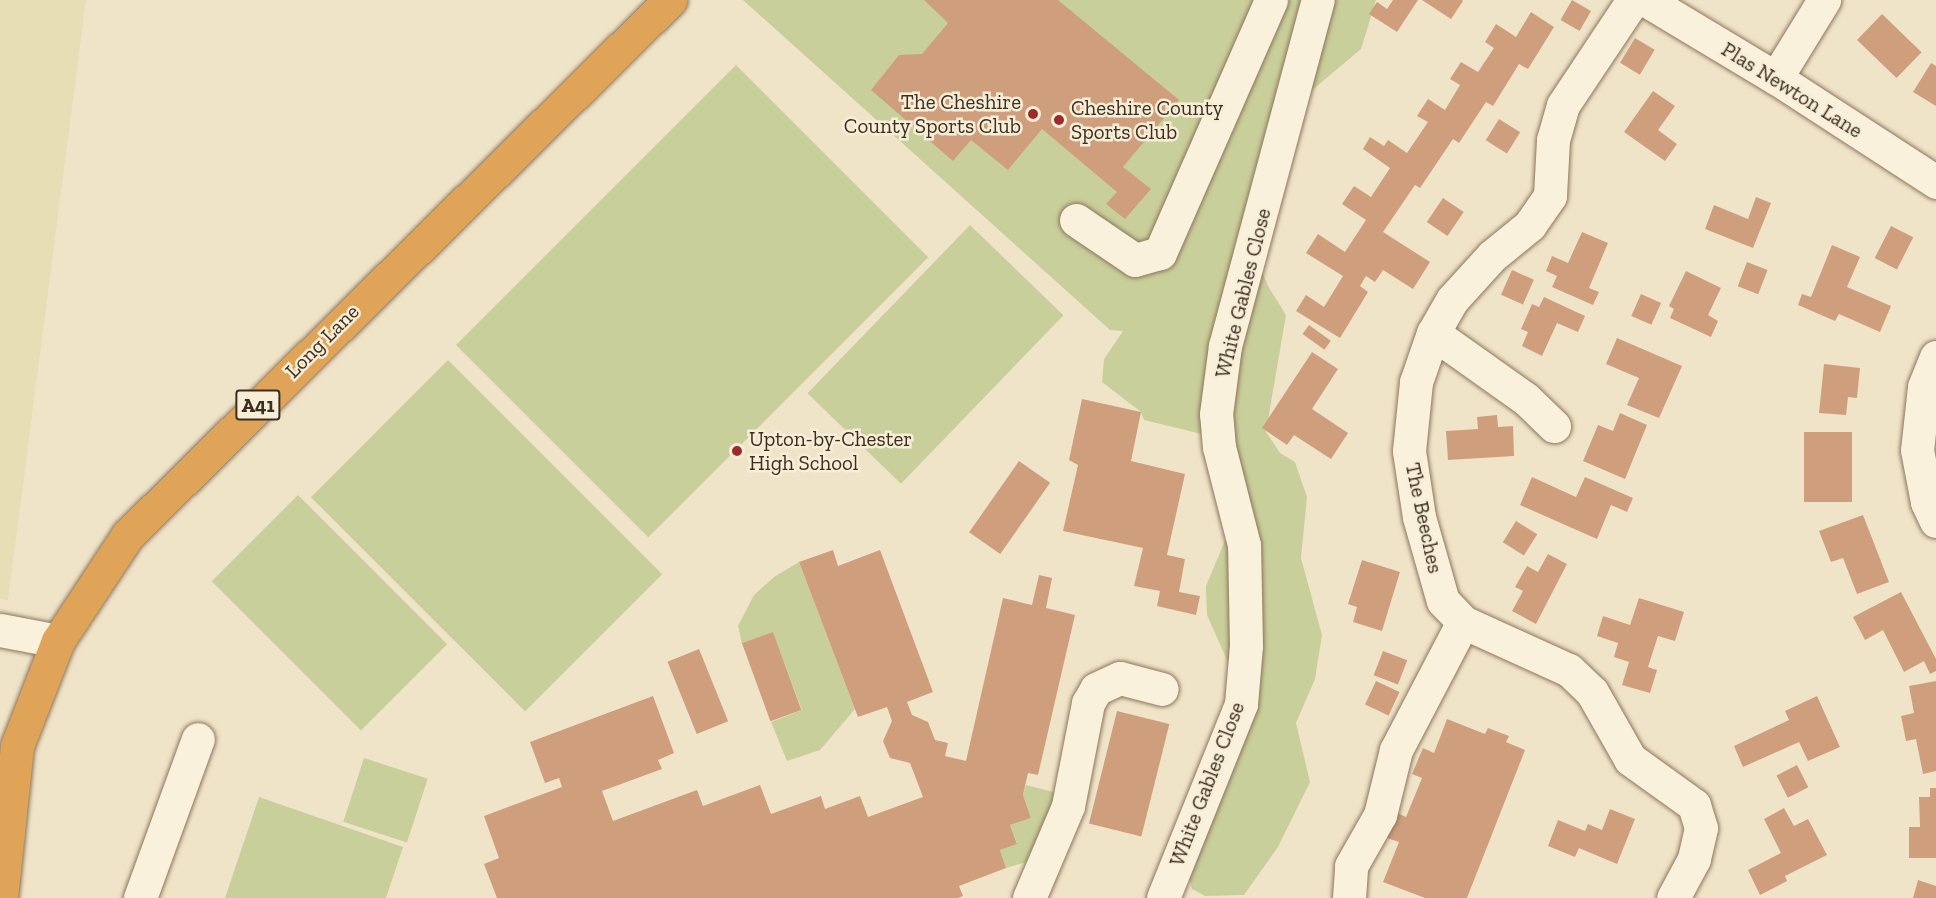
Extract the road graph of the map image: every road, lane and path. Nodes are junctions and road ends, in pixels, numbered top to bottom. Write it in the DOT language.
graph roads {
  1 [pos="669,0"];
  2 [pos="1271,0"];
  3 [pos="1318,0"];
  4 [pos="1633,0"];
  5 [pos="1646,0"];
  6 [pos="1824,0"];
  7 [pos="1776,78"];
  8 [pos="1936,182"];
  9 [pos="1076,220"];
  10 [pos="1433,333"];
  11 [pos="1936,357"];
  12 [pos="1554,426"];
  13 [pos="1936,521"];
  14 [pos="1463,622"];
  15 [pos="0,630"];
  16 [pos="58,641"];
  17 [pos="1162,688"];
  18 [pos="198,738"];
  19 [pos="2,898"];
  20 [pos="140,898"];
  21 [pos="1029,898"];
  22 [pos="1163,898"];
  23 [pos="1349,898"];
  24 [pos="1672,898"];
  1 -- 16 [label="highway, Long Lane / A41"];
  2 -- 9 [label="street"];
  3 -- 22 [label="street, White Gables Close"];
  4 -- 10 [label="street, The Beeches"];
  5 -- 7 [label="street, Plas Newton Lane"];
  6 -- 7 [label="street"];
  7 -- 8 [label="street, Plas Newton Lane"];
  10 -- 12 [label="street"];
  10 -- 14 [label="street, The Beeches"];
  11 -- 13 [label="street"];
  14 -- 23 [label="street"];
  14 -- 24 [label="street, The Beeches"];
  15 -- 16 [label="street"];
  16 -- 19 [label="highway, Long Lane / A41"];
  17 -- 21 [label="street"];
  18 -- 20 [label="street"];
}
